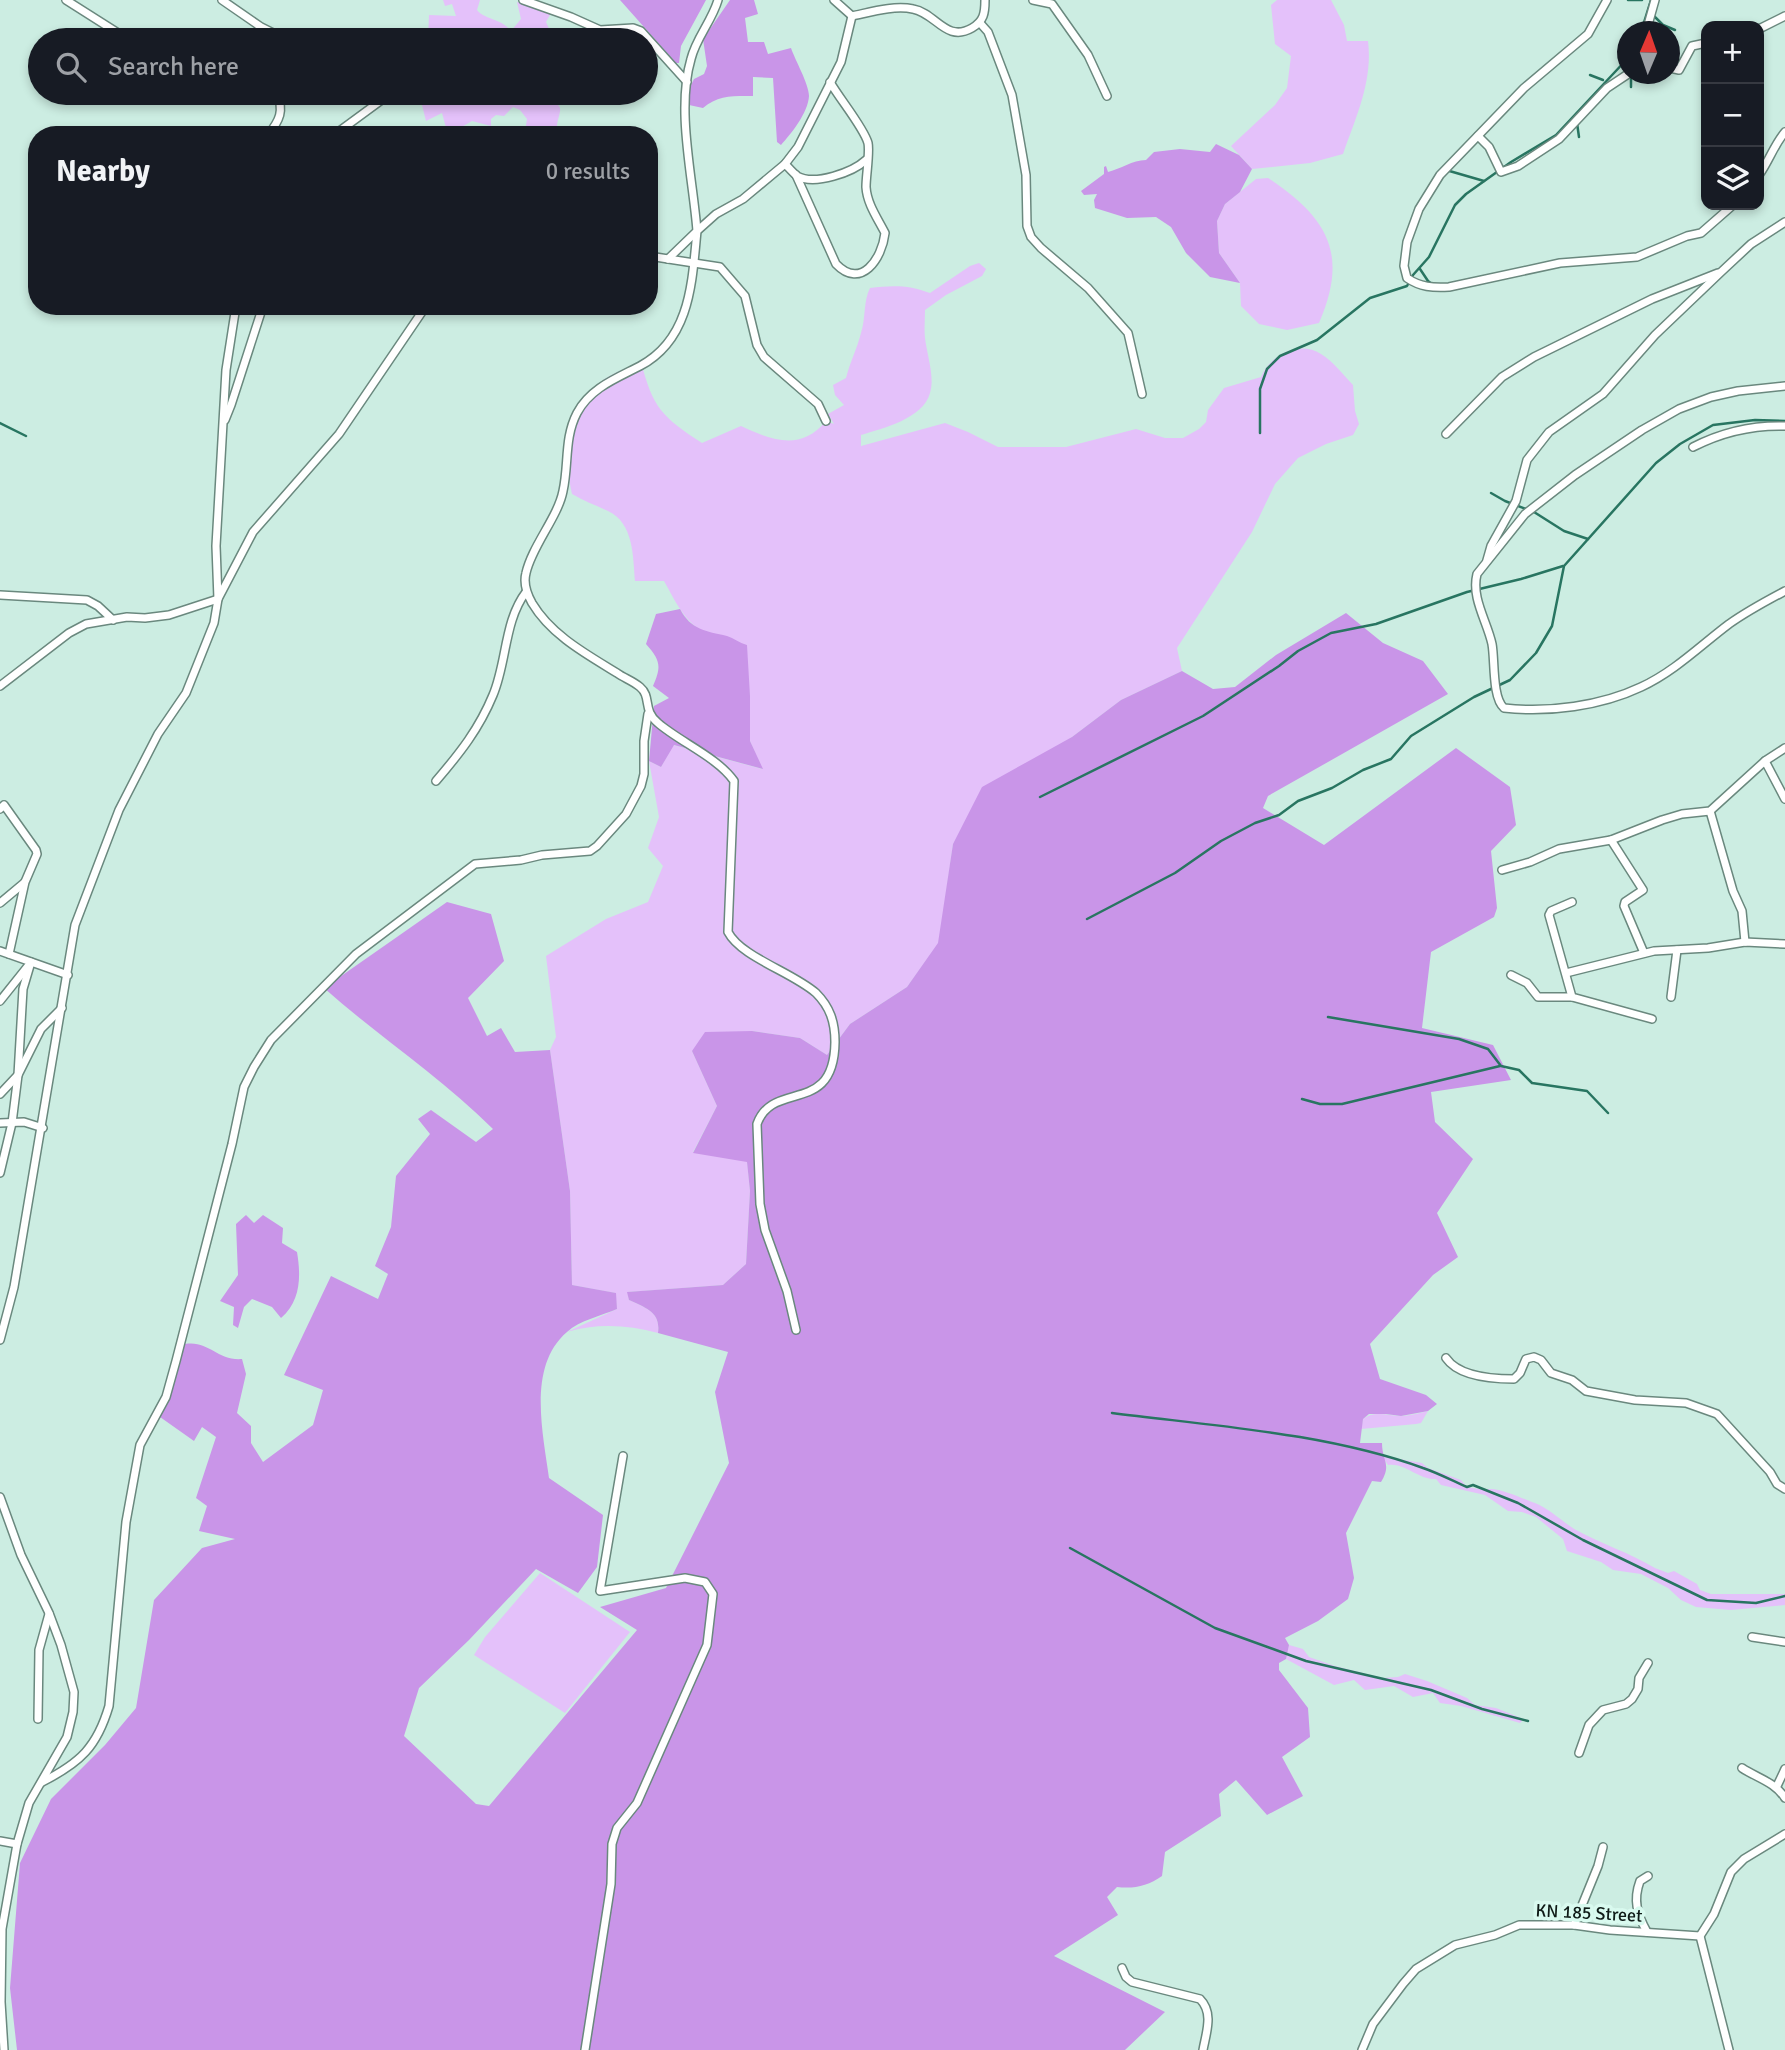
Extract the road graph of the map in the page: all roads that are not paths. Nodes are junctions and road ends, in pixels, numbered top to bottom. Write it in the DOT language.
graph roads {
  1 [pos="66,0"];
  2 [pos="222,0"];
  3 [pos="523,0"];
  4 [pos="718,0"];
  5 [pos="834,0"];
  6 [pos="985,0"];
  7 [pos="1033,0"];
  8 [pos="1607,0"];
  9 [pos="1655,0"];
  10 [pos="1054,2"];
  11 [pos="852,16"];
  12 [pos="1785,16"];
  13 [pos="1649,21"];
  14 [pos="980,23"];
  15 [pos="1764,26"];
  16 [pos="110,28"];
  17 [pos="263,28"];
  18 [pos="596,28"];
  19 [pos="1701,43"];
  20 [pos="658,50"];
  21 [pos="1680,68"];
  22 [pos="1617,81"];
  23 [pos="687,82"];
  24 [pos="830,82"];
  25 [pos="1107,96"];
  26 [pos="280,105"];
  27 [pos="375,105"];
  28 [pos="275,126"];
  29 [pos="346,126"];
  30 [pos="1785,132"];
  31 [pos="1479,136"];
  32 [pos="866,160"];
  33 [pos="785,164"];
  34 [pos="1764,168"];
  35 [pos="796,175"];
  36 [pos="1727,210"];
  37 [pos="1785,222"];
  38 [pos="696,231"];
  39 [pos="658,257"];
  40 [pos="668,259"];
  41 [pos="694,261"];
  42 [pos="1721,272"];
  43 [pos="235,315"];
  44 [pos="259,315"];
  45 [pos="420,315"];
  46 [pos="1785,386"];
  47 [pos="1142,394"];
  48 [pos="826,421"];
  49 [pos="223,423"];
  50 [pos="1785,426"];
  51 [pos="1446,434"];
  52 [pos="1693,447"];
  53 [pos="1486,562"];
  54 [pos="1785,591"];
  55 [pos="526,592"];
  56 [pos="0,595"];
  57 [pos="218,599"];
  58 [pos="113,620"];
  59 [pos="0,686"];
  60 [pos="648,714"];
  61 [pos="1785,747"];
  62 [pos="1765,761"];
  63 [pos="436,781"];
  64 [pos="1785,799"];
  65 [pos="0,809"];
  66 [pos="1710,811"];
  67 [pos="1611,840"];
  68 [pos="1502,870"];
  69 [pos="25,883"];
  70 [pos="1572,902"];
  71 [pos="0,903"];
  72 [pos="1745,942"];
  73 [pos="1785,944"];
  74 [pos="1677,950"];
  75 [pos="0,951"];
  76 [pos="1644,953"];
  77 [pos="9,954"];
  78 [pos="32,962"];
  79 [pos="1566,973"];
  80 [pos="68,975"];
  81 [pos="1511,975"];
  82 [pos="1572,997"];
  83 [pos="1671,997"];
  84 [pos="0,1001"];
  85 [pos="63,1006"];
  86 [pos="1652,1019"];
  87 [pos="18,1075"];
  88 [pos="0,1094"];
  89 [pos="0,1123"];
  90 [pos="12,1123"];
  91 [pos="43,1128"];
  92 [pos="0,1173"];
  93 [pos="796,1330"];
  94 [pos="0,1340"];
  95 [pos="1446,1358"];
  96 [pos="623,1456"];
  97 [pos="1785,1489"];
  98 [pos="0,1497"];
  99 [pos="49,1613"];
  100 [pos="1752,1637"];
  101 [pos="1785,1642"];
  102 [pos="1648,1663"];
  103 [pos="38,1719"];
  104 [pos="1579,1753"];
  105 [pos="1742,1768"];
  106 [pos="1785,1769"];
  107 [pos="42,1782"];
  108 [pos="1777,1786"];
  109 [pos="1785,1798"];
  110 [pos="1785,1835"];
  111 [pos="0,1840"];
  112 [pos="17,1844"];
  113 [pos="1603,1847"];
  114 [pos="1648,1876"];
  115 [pos="1574,1925"];
  116 [pos="1647,1932"];
  117 [pos="1700,1936"];
  118 [pos="1122,1968"];
  119 [pos="4,2050"];
  120 [pos="585,2050"];
  121 [pos="1203,2050"];
  122 [pos="1362,2050"];
  123 [pos="1729,2050"];
  1 -- 16 [label="street"];
  2 -- 17 [label="street"];
  3 -- 18 [label="street"];
  4 -- 23 [label="street"];
  5 -- 11 [label="street"];
  6 -- 14 [label="street"];
  7 -- 10 [label="street"];
  8 -- 31 [label="street"];
  9 -- 13 [label="street"];
  10 -- 25 [label="street"];
  11 -- 14 [label="street"];
  11 -- 24 [label="street"];
  12 -- 15 [label="street"];
  14 -- 47 [label="street"];
  19 -- 21 [label="street"];
  20 -- 23 [label="street"];
  22 -- 31 [label="street"];
  23 -- 38 [label="street"];
  24 -- 32 [label="street"];
  24 -- 33 [label="street"];
  26 -- 28 [label="street"];
  27 -- 29 [label="street"];
  30 -- 34 [label="street"];
  31 -- 36 [label="street"];
  32 -- 35 [label="street"];
  32 -- 35 [label="street"];
  33 -- 35 [label="street"];
  33 -- 38 [label="street"];
  37 -- 42 [label="street"];
  38 -- 40 [label="street"];
  38 -- 41 [label="street"];
  39 -- 40 [label="street"];
  40 -- 41 [label="street"];
  41 -- 48 [label="street"];
  41 -- 55 [label="street"];
  42 -- 51 [label="street"];
  42 -- 53 [label="street"];
  43 -- 49 [label="street"];
  44 -- 49 [label="street"];
  45 -- 57 [label="street"];
  46 -- 53 [label="street"];
  49 -- 57 [label="street"];
  50 -- 52 [label="street"];
  53 -- 54 [label="street"];
  55 -- 60 [label="street"];
  55 -- 63 [label="street"];
  56 -- 58 [label="street"];
  57 -- 58 [label="street"];
  57 -- 80 [label="street"];
  58 -- 59 [label="street"];
  60 -- 93 [label="street"];
  60 -- 107 [label="street"];
  61 -- 62 [label="street"];
  62 -- 64 [label="street"];
  62 -- 66 [label="street"];
  65 -- 69 [label="street"];
  66 -- 67 [label="street"];
  66 -- 72 [label="street"];
  67 -- 68 [label="street"];
  67 -- 76 [label="street"];
  69 -- 71 [label="street"];
  69 -- 77 [label="street"];
  70 -- 79 [label="street"];
  72 -- 73 [label="street"];
  72 -- 74 [label="street"];
  74 -- 76 [label="street"];
  74 -- 83 [label="street"];
  75 -- 77 [label="street"];
  76 -- 79 [label="street"];
  77 -- 78 [label="street"];
  78 -- 80 [label="street"];
  78 -- 84 [label="street"];
  78 -- 87 [label="street"];
  79 -- 82 [label="street"];
  80 -- 85 [label="street"];
  81 -- 82 [label="street"];
  82 -- 86 [label="street"];
  85 -- 87 [label="street"];
  85 -- 91 [label="street"];
  87 -- 88 [label="street"];
  87 -- 90 [label="street"];
  89 -- 90 [label="street"];
  90 -- 91 [label="street"];
  90 -- 92 [label="street"];
  91 -- 94 [label="street"];
  95 -- 97 [label="street"];
  96 -- 120 [label="street"];
  98 -- 99 [label="street"];
  99 -- 103 [label="street"];
  99 -- 107 [label="street"];
  100 -- 101 [label="street"];
  102 -- 104 [label="street"];
  105 -- 108 [label="street"];
  106 -- 108 [label="street"];
  107 -- 112 [label="street"];
  108 -- 109 [label="street"];
  110 -- 117 [label="street"];
  111 -- 112 [label="street"];
  112 -- 119 [label="street"];
  113 -- 115 [label="street"];
  114 -- 116 [label="street"];
  115 -- 116 [label="street, KN 185 Street"];
  115 -- 122 [label="street, KN 185 Street"];
  116 -- 117 [label="street, KN 185 Street"];
  117 -- 123 [label="street"];
  118 -- 121 [label="street"];
}
